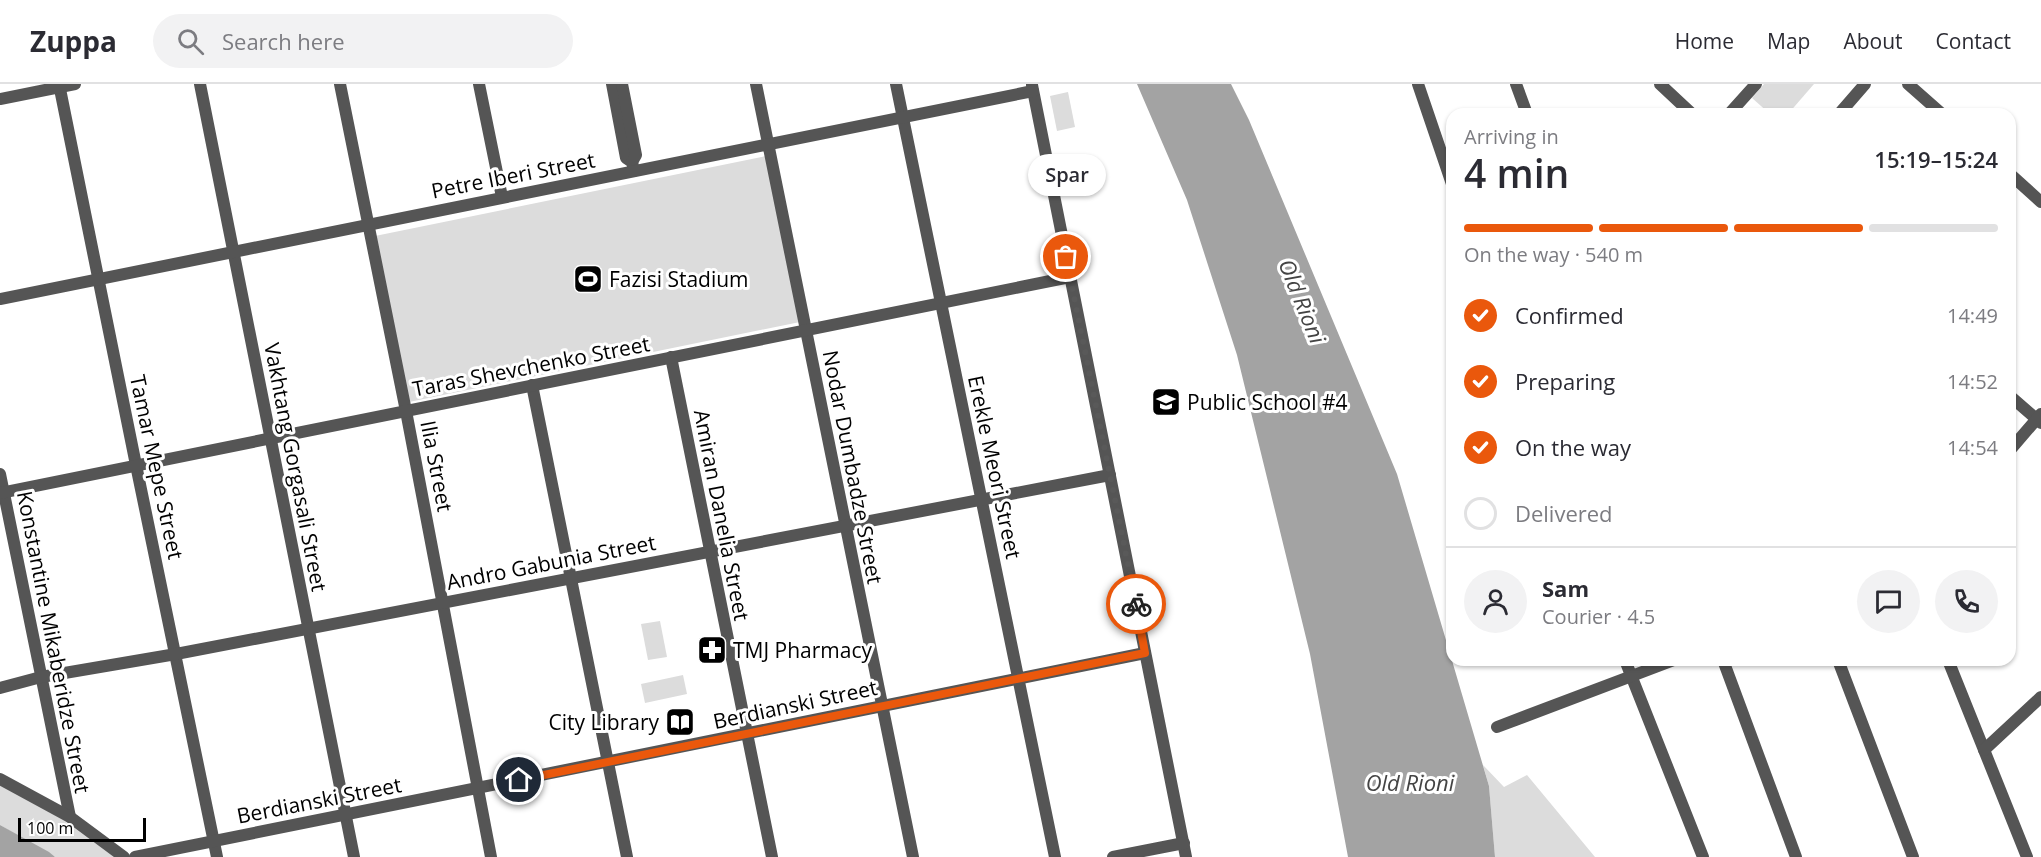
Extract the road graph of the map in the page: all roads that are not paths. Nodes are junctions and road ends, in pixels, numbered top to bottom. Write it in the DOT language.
graph roads {
  1 [pos="75,84"];
  2 [pos="200,84"];
  3 [pos="340,84"];
  4 [pos="479,84"];
  5 [pos="612,84"];
  6 [pos="622,84"];
  7 [pos="756,84"];
  8 [pos="896,84"];
  9 [pos="1418,84"];
  10 [pos="1516,84"];
  11 [pos="1660,84"];
  12 [pos="1756,84"];
  13 [pos="1865,84"];
  14 [pos="1908,84"];
  15 [pos="60,85"];
  16 [pos="1033,87"];
  17 [pos="0,99"];
  18 [pos="1525,108"];
  19 [pos="1686,108"];
  20 [pos="1734,108"];
  21 [pos="1844,108"];
  22 [pos="1935,108"];
  23 [pos="903,117"];
  24 [pos="768,144"];
  25 [pos="633,166"];
  26 [pos="1446,166"];
  27 [pos="2016,179"];
  28 [pos="502,197"];
  29 [pos="2041,202"];
  30 [pos="368,224"];
  31 [pos="233,251"];
  32 [pos="1070,277"];
  33 [pos="98,279"];
  34 [pos="0,299"];
  35 [pos="941,303"];
  36 [pos="805,330"];
  37 [pos="671,357"];
  38 [pos="532,385"];
  39 [pos="2016,401"];
  40 [pos="406,411"];
  41 [pos="2039,418"];
  42 [pos="271,438"];
  43 [pos="2016,443"];
  44 [pos="136,465"];
  45 [pos="0,474"];
  46 [pos="1110,475"];
  47 [pos="2,492"];
  48 [pos="982,499"];
  49 [pos="844,525"];
  50 [pos="710,552"];
  51 [pos="571,578"];
  52 [pos="443,603"];
  53 [pos="309,629"];
  54 [pos="1145,653"];
  55 [pos="176,654"];
  56 [pos="1627,666"];
  57 [pos="1658,666"];
  58 [pos="1725,666"];
  59 [pos="1840,666"];
  60 [pos="1950,666"];
  61 [pos="1631,676"];
  62 [pos="41,677"];
  63 [pos="1018,679"];
  64 [pos="0,688"];
  65 [pos="2041,697"];
  66 [pos="882,706"];
  67 [pos="1497,727"];
  68 [pos="747,734"];
  69 [pos="1984,750"];
  70 [pos="607,762"];
  71 [pos="0,779"];
  72 [pos="478,788"];
  73 [pos="346,814"];
  74 [pos="70,817"];
  75 [pos="214,841"];
  76 [pos="1184,843"];
  77 [pos="124,857"];
  78 [pos="135,857"];
  79 [pos="217,857"];
  80 [pos="354,857"];
  81 [pos="491,857"];
  82 [pos="627,857"];
  83 [pos="772,857"];
  84 [pos="913,857"];
  85 [pos="1054,857"];
  86 [pos="1113,857"];
  87 [pos="1186,857"];
  88 [pos="1703,857"];
  89 [pos="1796,857"];
  90 [pos="1913,857"];
  91 [pos="2027,857"];
  1 -- 15 [label="street"];
  2 -- 31 [label="street, Vakhtang Gorgasali Street"];
  3 -- 30 [label="street, Ilia Street"];
  4 -- 28 [label="street"];
  5 -- 25 [label="street"];
  6 -- 25 [label="street"];
  7 -- 24 [label="street, Nodar Dumbadze Street"];
  8 -- 23 [label="street, Erekle Meori Street"];
  9 -- 26 [label="street"];
  10 -- 18 [label="street"];
  11 -- 19 [label="street"];
  12 -- 20 [label="street"];
  13 -- 21 [label="street"];
  14 -- 22 [label="street"];
  15 -- 17 [label="street"];
  15 -- 33 [label="street, Tamar Mepe Street"];
  16 -- 23 [label="street, Petre Iberi Street"];
  16 -- 32 [label="street"];
  23 -- 24 [label="street, Petre Iberi Street"];
  23 -- 35 [label="street, Erekle Meori Street"];
  24 -- 25 [label="street, Petre Iberi Street"];
  24 -- 36 [label="street, Nodar Dumbadze Street"];
  25 -- 28 [label="street, Petre Iberi Street"];
  27 -- 29 [label="street"];
  28 -- 30 [label="street, Petre Iberi Street"];
  30 -- 31 [label="street, Petre Iberi Street"];
  30 -- 40 [label="street, Ilia Street"];
  31 -- 33 [label="street, Petre Iberi Street"];
  31 -- 42 [label="street, Vakhtang Gorgasali Street"];
  32 -- 35 [label="street, Taras Shevchenko Street"];
  32 -- 46 [label="street"];
  33 -- 34 [label="street, Petre Iberi Street"];
  33 -- 44 [label="street, Tamar Mepe Street"];
  35 -- 36 [label="street, Taras Shevchenko Street"];
  35 -- 48 [label="street, Erekle Meori Street"];
  36 -- 37 [label="street, Taras Shevchenko Street"];
  36 -- 49 [label="street, Nodar Dumbadze Street"];
  37 -- 38 [label="street, Taras Shevchenko Street"];
  37 -- 50 [label="street, Amiran Danelia Street"];
  38 -- 40 [label="street, Taras Shevchenko Street"];
  38 -- 51 [label="street"];
  39 -- 41 [label="street"];
  40 -- 42 [label="street, Taras Shevchenko Street"];
  40 -- 52 [label="street, Ilia Street"];
  41 -- 43 [label="street"];
  42 -- 44 [label="street, Taras Shevchenko Street"];
  42 -- 53 [label="street, Vakhtang Gorgasali Street"];
  44 -- 47 [label="street, Taras Shevchenko Street"];
  44 -- 55 [label="street, Tamar Mepe Street"];
  45 -- 47 [label="street, Konstantine Mikaberidze Street"];
  46 -- 48 [label="street, Andro Gabunia Street"];
  46 -- 54 [label="street"];
  47 -- 62 [label="street, Konstantine Mikaberidze Street"];
  48 -- 49 [label="street, Andro Gabunia Street"];
  48 -- 63 [label="street, Erekle Meori Street"];
  49 -- 50 [label="street, Andro Gabunia Street"];
  49 -- 66 [label="street, Nodar Dumbadze Street"];
  50 -- 51 [label="street, Andro Gabunia Street"];
  50 -- 68 [label="street, Amiran Danelia Street"];
  51 -- 52 [label="street, Andro Gabunia Street"];
  51 -- 70 [label="street"];
  52 -- 53 [label="street, Andro Gabunia Street"];
  52 -- 72 [label="street, Ilia Street"];
  53 -- 55 [label="street, Andro Gabunia Street"];
  53 -- 73 [label="street, Vakhtang Gorgasali Street"];
  54 -- 63 [label="street, Berdianski Street"];
  54 -- 76 [label="street"];
  55 -- 62 [label="street, Andro Gabunia Street"];
  55 -- 75 [label="street, Tamar Mepe Street"];
  56 -- 61 [label="street"];
  57 -- 61 [label="street"];
  58 -- 89 [label="street"];
  59 -- 90 [label="street"];
  60 -- 69 [label="street"];
  61 -- 67 [label="street"];
  61 -- 88 [label="street"];
  62 -- 64 [label="street, Andro Gabunia Street"];
  62 -- 74 [label="street, Konstantine Mikaberidze Street"];
  63 -- 66 [label="street, Berdianski Street"];
  63 -- 85 [label="street, Erekle Meori Street"];
  65 -- 69 [label="street"];
  66 -- 68 [label="street, Berdianski Street"];
  66 -- 84 [label="street, Nodar Dumbadze Street"];
  68 -- 70 [label="street, Berdianski Street"];
  68 -- 83 [label="street, Amiran Danelia Street"];
  69 -- 91 [label="street"];
  70 -- 72 [label="street, Berdianski Street"];
  70 -- 82 [label="street"];
  71 -- 74 [label="street"];
  72 -- 73 [label="street, Berdianski Street"];
  72 -- 81 [label="street, Ilia Street"];
  73 -- 75 [label="street, Berdianski Street"];
  73 -- 80 [label="street, Vakhtang Gorgasali Street"];
  74 -- 77 [label="street"];
  75 -- 78 [label="street, Berdianski Street"];
  75 -- 79 [label="street, Tamar Mepe Street"];
  76 -- 86 [label="street"];
  76 -- 87 [label="street"];
}
